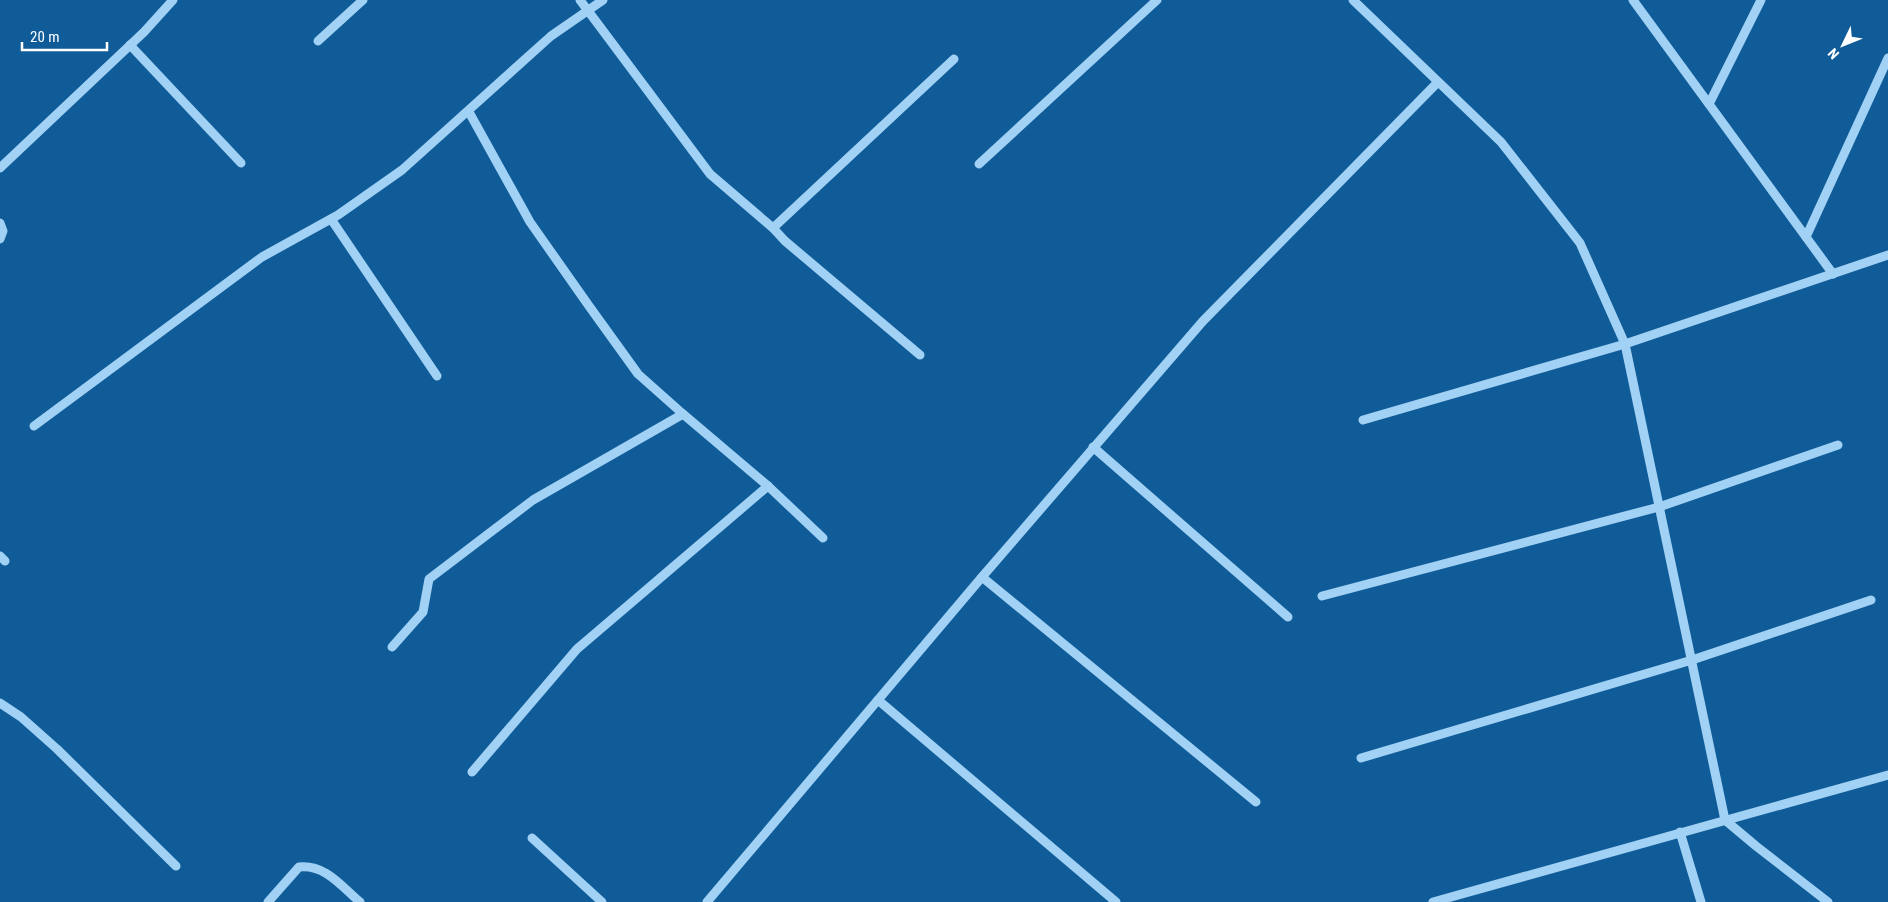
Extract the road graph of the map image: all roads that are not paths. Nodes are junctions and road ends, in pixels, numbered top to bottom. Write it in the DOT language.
graph roads {
  1 [pos="173,0"];
  2 [pos="362,0"];
  3 [pos="580,0"];
  4 [pos="603,0"];
  5 [pos="1158,0"];
  6 [pos="1353,0"];
  7 [pos="1633,0"];
  8 [pos="1761,0"];
  9 [pos="588,11"];
  10 [pos="318,41"];
  11 [pos="130,45"];
  12 [pos="1888,58"];
  13 [pos="954,59"];
  14 [pos="1438,82"];
  15 [pos="1709,104"];
  16 [pos="469,112"];
  17 [pos="240,163"];
  18 [pos="979,164"];
  19 [pos="0,168"];
  20 [pos="332,219"];
  21 [pos="0,223"];
  22 [pos="773,228"];
  23 [pos="1806,237"];
  24 [pos="0,239"];
  25 [pos="1888,256"];
  26 [pos="1833,274"];
  27 [pos="1625,344"];
  28 [pos="920,355"];
  29 [pos="437,376"];
  30 [pos="683,414"];
  31 [pos="1363,420"];
  32 [pos="34,426"];
  33 [pos="1838,445"];
  34 [pos="1093,448"];
  35 [pos="768,486"];
  36 [pos="1659,507"];
  37 [pos="823,538"];
  38 [pos="982,577"];
  39 [pos="1322,596"];
  40 [pos="1871,600"];
  41 [pos="1288,617"];
  42 [pos="392,647"];
  43 [pos="1692,660"];
  44 [pos="878,700"];
  45 [pos="0,703"];
  46 [pos="1361,758"];
  47 [pos="472,772"];
  48 [pos="1888,775"];
  49 [pos="1256,802"];
  50 [pos="1726,820"];
  51 [pos="1680,832"];
  52 [pos="532,838"];
  53 [pos="176,866"];
  54 [pos="268,902"];
  55 [pos="360,902"];
  56 [pos="602,902"];
  57 [pos="707,902"];
  58 [pos="1116,902"];
  59 [pos="1433,902"];
  60 [pos="1701,902"];
  61 [pos="1828,902"];
  1 -- 11 [label="street"];
  2 -- 10 [label="street"];
  3 -- 9 [label="street"];
  4 -- 9 [label="street"];
  5 -- 18 [label="street"];
  6 -- 14 [label="street"];
  7 -- 15 [label="street"];
  8 -- 15 [label="street"];
  9 -- 16 [label="street"];
  9 -- 22 [label="street"];
  11 -- 17 [label="street"];
  11 -- 19 [label="street"];
  12 -- 23 [label="street"];
  13 -- 22 [label="street"];
  14 -- 27 [label="street"];
  14 -- 34 [label="street"];
  15 -- 23 [label="street"];
  16 -- 20 [label="street"];
  16 -- 30 [label="street"];
  20 -- 29 [label="street"];
  20 -- 32 [label="street"];
  21 -- 24 [label="street"];
  22 -- 28 [label="street"];
  23 -- 26 [label="street"];
  25 -- 26 [label="street"];
  26 -- 27 [label="street"];
  27 -- 31 [label="street"];
  27 -- 36 [label="street"];
  30 -- 35 [label="street"];
  30 -- 42 [label="street"];
  33 -- 36 [label="street"];
  34 -- 38 [label="street"];
  34 -- 41 [label="street"];
  35 -- 37 [label="street"];
  35 -- 47 [label="street"];
  36 -- 39 [label="street"];
  36 -- 43 [label="street"];
  38 -- 44 [label="street"];
  38 -- 49 [label="street"];
  40 -- 43 [label="street"];
  43 -- 46 [label="street"];
  43 -- 50 [label="street"];
  44 -- 57 [label="street"];
  44 -- 58 [label="street"];
  45 -- 53 [label="street"];
  48 -- 50 [label="street"];
  50 -- 51 [label="street"];
  50 -- 61 [label="street"];
  51 -- 59 [label="street"];
  51 -- 60 [label="street"];
  52 -- 56 [label="street"];
  54 -- 55 [label="street"];
}
